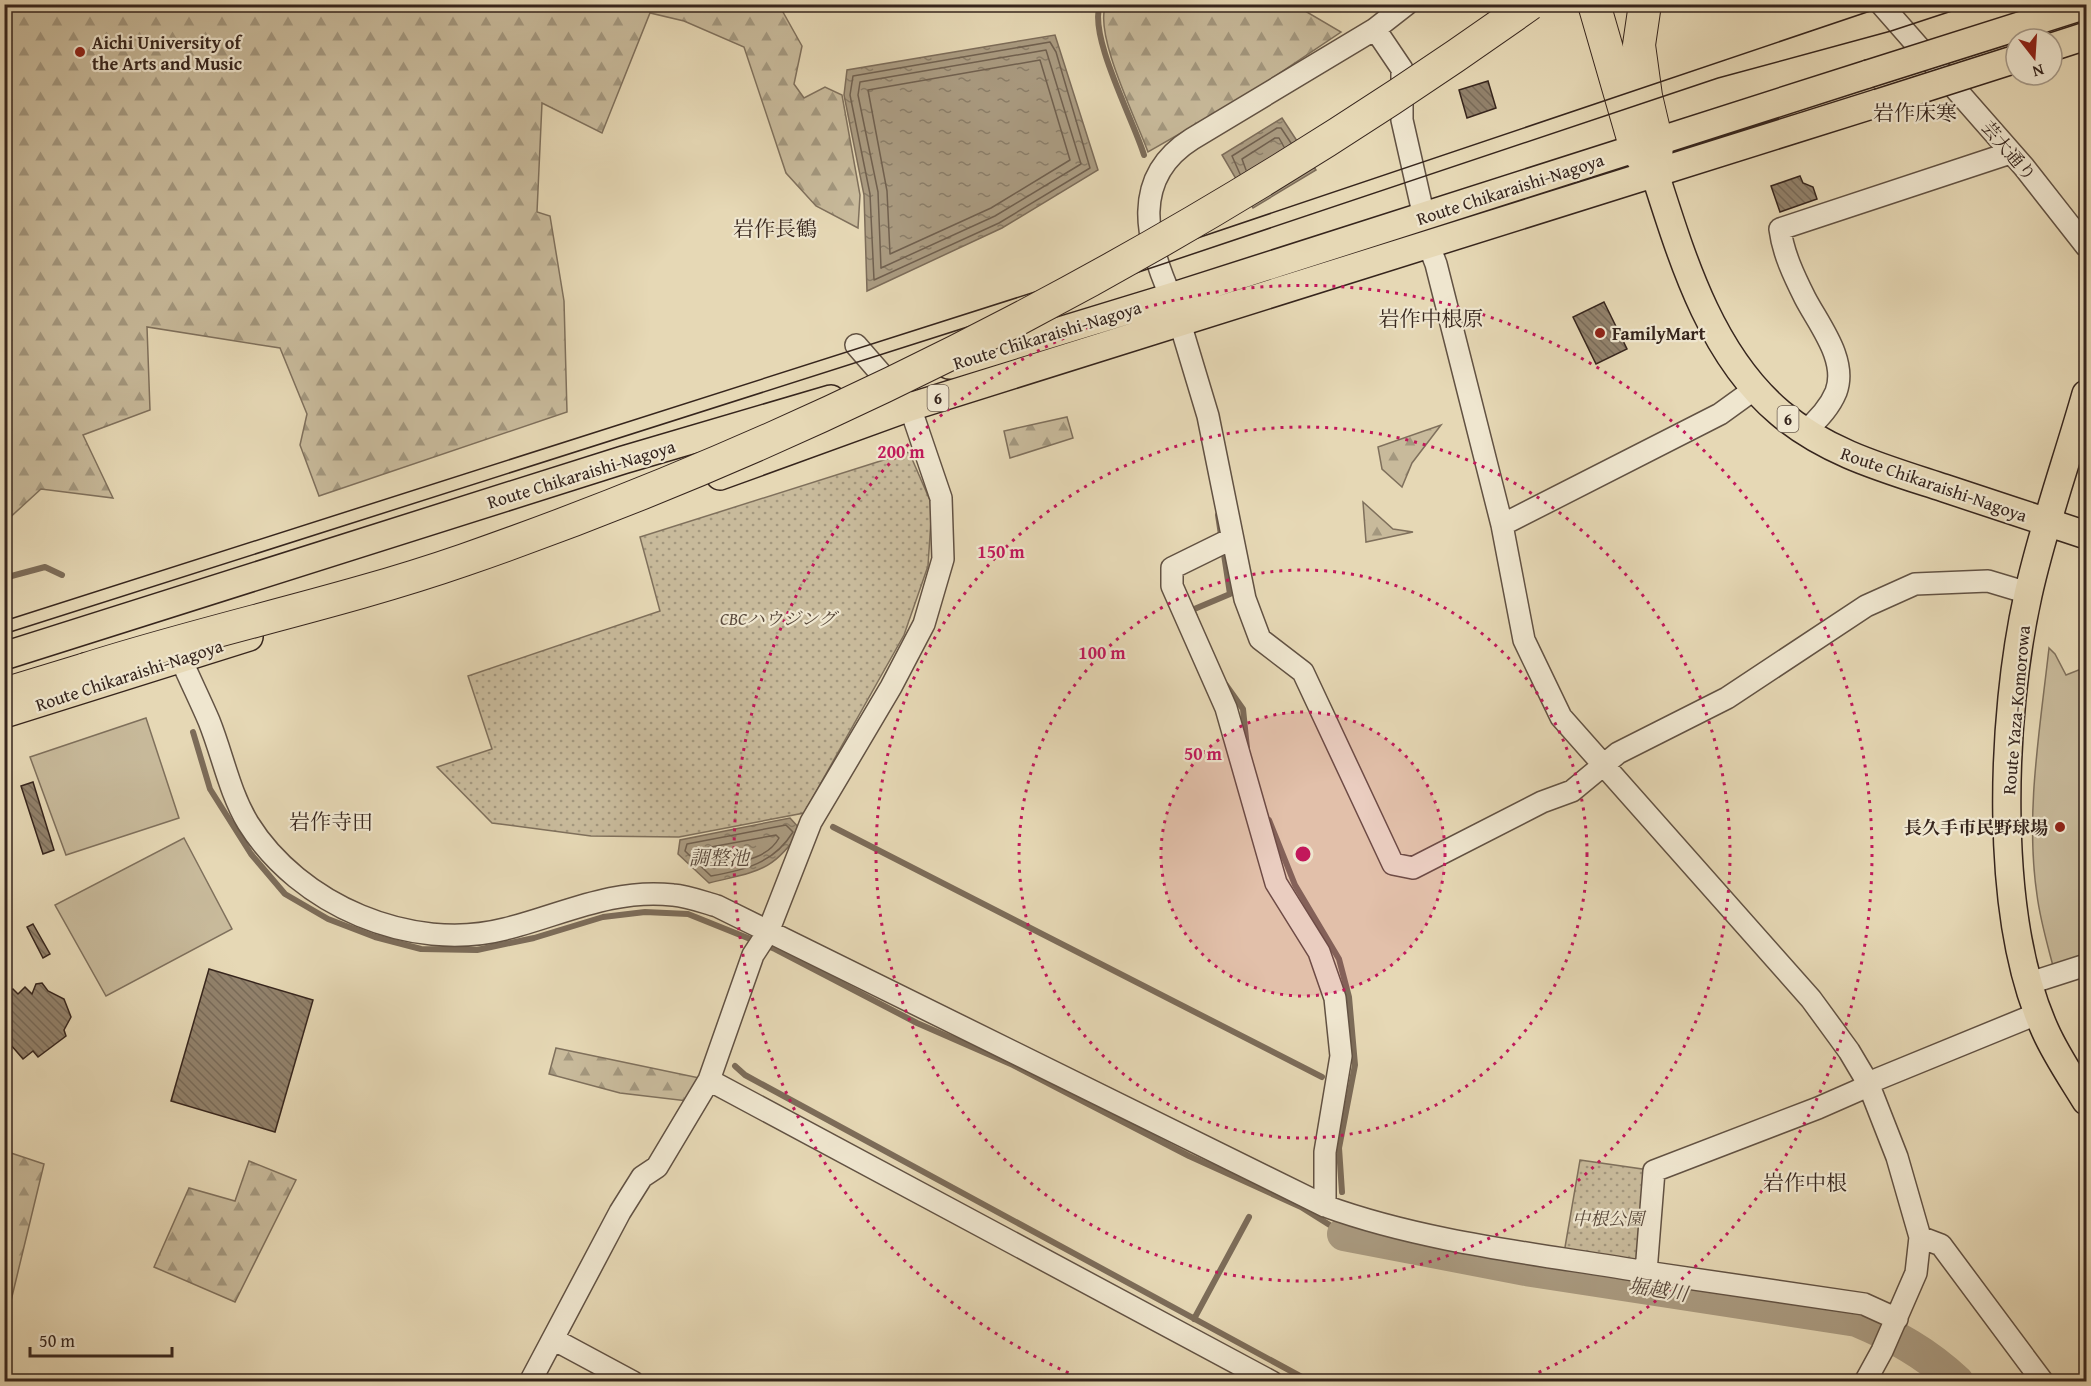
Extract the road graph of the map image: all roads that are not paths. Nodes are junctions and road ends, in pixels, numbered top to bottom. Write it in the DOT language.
graph roads {
  1 [pos="1504,4"];
  2 [pos="1530,4"];
  3 [pos="1594,4"];
  4 [pos="1645,4"];
  5 [pos="1881,4"];
  6 [pos="1406,5"];
  7 [pos="2086,5"];
  8 [pos="1375,29"];
  9 [pos="2086,36"];
  10 [pos="2064,44"];
  11 [pos="2004,63"];
  12 [pos="1646,146"];
  13 [pos="2010,153"];
  14 [pos="1655,174"];
  15 [pos="1424,217"];
  16 [pos="1429,246"];
  17 [pos="2086,246"];
  18 [pos="1171,297"];
  19 [pos="1180,323"];
  20 [pos="856,345"];
  21 [pos="889,382"];
  22 [pos="1756,388"];
  23 [pos="2086,394"];
  24 [pos="910,407"];
  25 [pos="1804,432"];
  26 [pos="2048,522"];
  27 [pos="1502,525"];
  28 [pos="2086,535"];
  29 [pos="1231,539"];
  30 [pos="2028,593"];
  31 [pos="4,656"];
  32 [pos="181,659"];
  33 [pos="83,661"];
  34 [pos="4,677"];
  35 [pos="4,694"];
  36 [pos="4,714"];
  37 [pos="1603,763"];
  38 [pos="768,932"];
  39 [pos="2086,965"];
  40 [pos="2030,983"];
  41 [pos="2039,1013"];
  42 [pos="709,1080"];
  43 [pos="1868,1083"];
  44 [pos="2086,1101"];
  45 [pos="1325,1206"];
  46 [pos="1920,1237"];
  47 [pos="1646,1272"];
  48 [pos="1897,1319"];
  49 [pos="554,1339"];
  50 [pos="530,1382"];
  51 [pos="633,1382"];
  52 [pos="1272,1382"];
  53 [pos="1865,1382"];
  54 [pos="2043,1382"];
  1 -- 33 [label="highway"];
  2 -- 33 [label="highway, bridge"];
  3 -- 12 [label="highway"];
  4 -- 12 [label="highway"];
  5 -- 13 [label="street, 芸大通り"];
  6 -- 8 [label="street"];
  7 -- 12 [label="main road, Route Chikaraishi-Nagoya / 6, bridge"];
  8 -- 15 [label="street"];
  8 -- 18 [label="street"];
  9 -- 10 [label="main road"];
  11 -- 14 [label="main road, Route Chikaraishi-Nagoya / 6, bridge"];
  12 -- 14 [label="highway"];
  12 -- 15 [label="main road, Route Chikaraishi-Nagoya / 6"];
  13 -- 17 [label="street, 芸大通り"];
  13 -- 25 [label="street"];
  14 -- 16 [label="main road, Route Chikaraishi-Nagoya / 6"];
  14 -- 22 [label="main road, Route Chikaraishi-Nagoya / 6"];
  15 -- 18 [label="main road, Route Chikaraishi-Nagoya / 6"];
  16 -- 19 [label="main road, Route Chikaraishi-Nagoya / 6"];
  16 -- 27 [label="street"];
  18 -- 21 [label="main road, Route Chikaraishi-Nagoya / 6"];
  19 -- 24 [label="main road, Route Chikaraishi-Nagoya / 6"];
  19 -- 29 [label="street"];
  20 -- 21 [label="street"];
  21 -- 24 [label="street"];
  21 -- 31 [label="main road, Route Chikaraishi-Nagoya / 6"];
  22 -- 25 [label="main road, Route Chikaraishi-Nagoya / 6"];
  22 -- 27 [label="street"];
  23 -- 26 [label="main road, Route Yaza-Komorowa"];
  24 -- 32 [label="main road, Route Chikaraishi-Nagoya / 6"];
  24 -- 38 [label="street"];
  25 -- 26 [label="main road, Route Chikaraishi-Nagoya / 6"];
  26 -- 28 [label="main road"];
  26 -- 30 [label="main road, Route Yaza-Komorowa"];
  27 -- 37 [label="street"];
  29 -- 37 [label="street"];
  29 -- 45 [label="street"];
  30 -- 37 [label="street"];
  30 -- 40 [label="main road, Route Yaza-Komorowa"];
  32 -- 36 [label="main road, Route Chikaraishi-Nagoya / 6"];
  32 -- 38 [label="street"];
  33 -- 34 [label="highway"];
  33 -- 35 [label="highway"];
  37 -- 43 [label="street"];
  38 -- 42 [label="street"];
  38 -- 45 [label="street"];
  39 -- 40 [label="street"];
  40 -- 41 [label="main road, Route Yaza-Komorowa"];
  41 -- 43 [label="street"];
  41 -- 44 [label="main road, Route Yaza-Komorowa"];
  42 -- 49 [label="street"];
  42 -- 52 [label="street"];
  43 -- 46 [label="street"];
  43 -- 47 [label="street"];
  45 -- 47 [label="street"];
  46 -- 48 [label="street"];
  46 -- 54 [label="street"];
  47 -- 48 [label="street"];
  48 -- 53 [label="street"];
  49 -- 50 [label="street"];
  49 -- 51 [label="street"];
}
